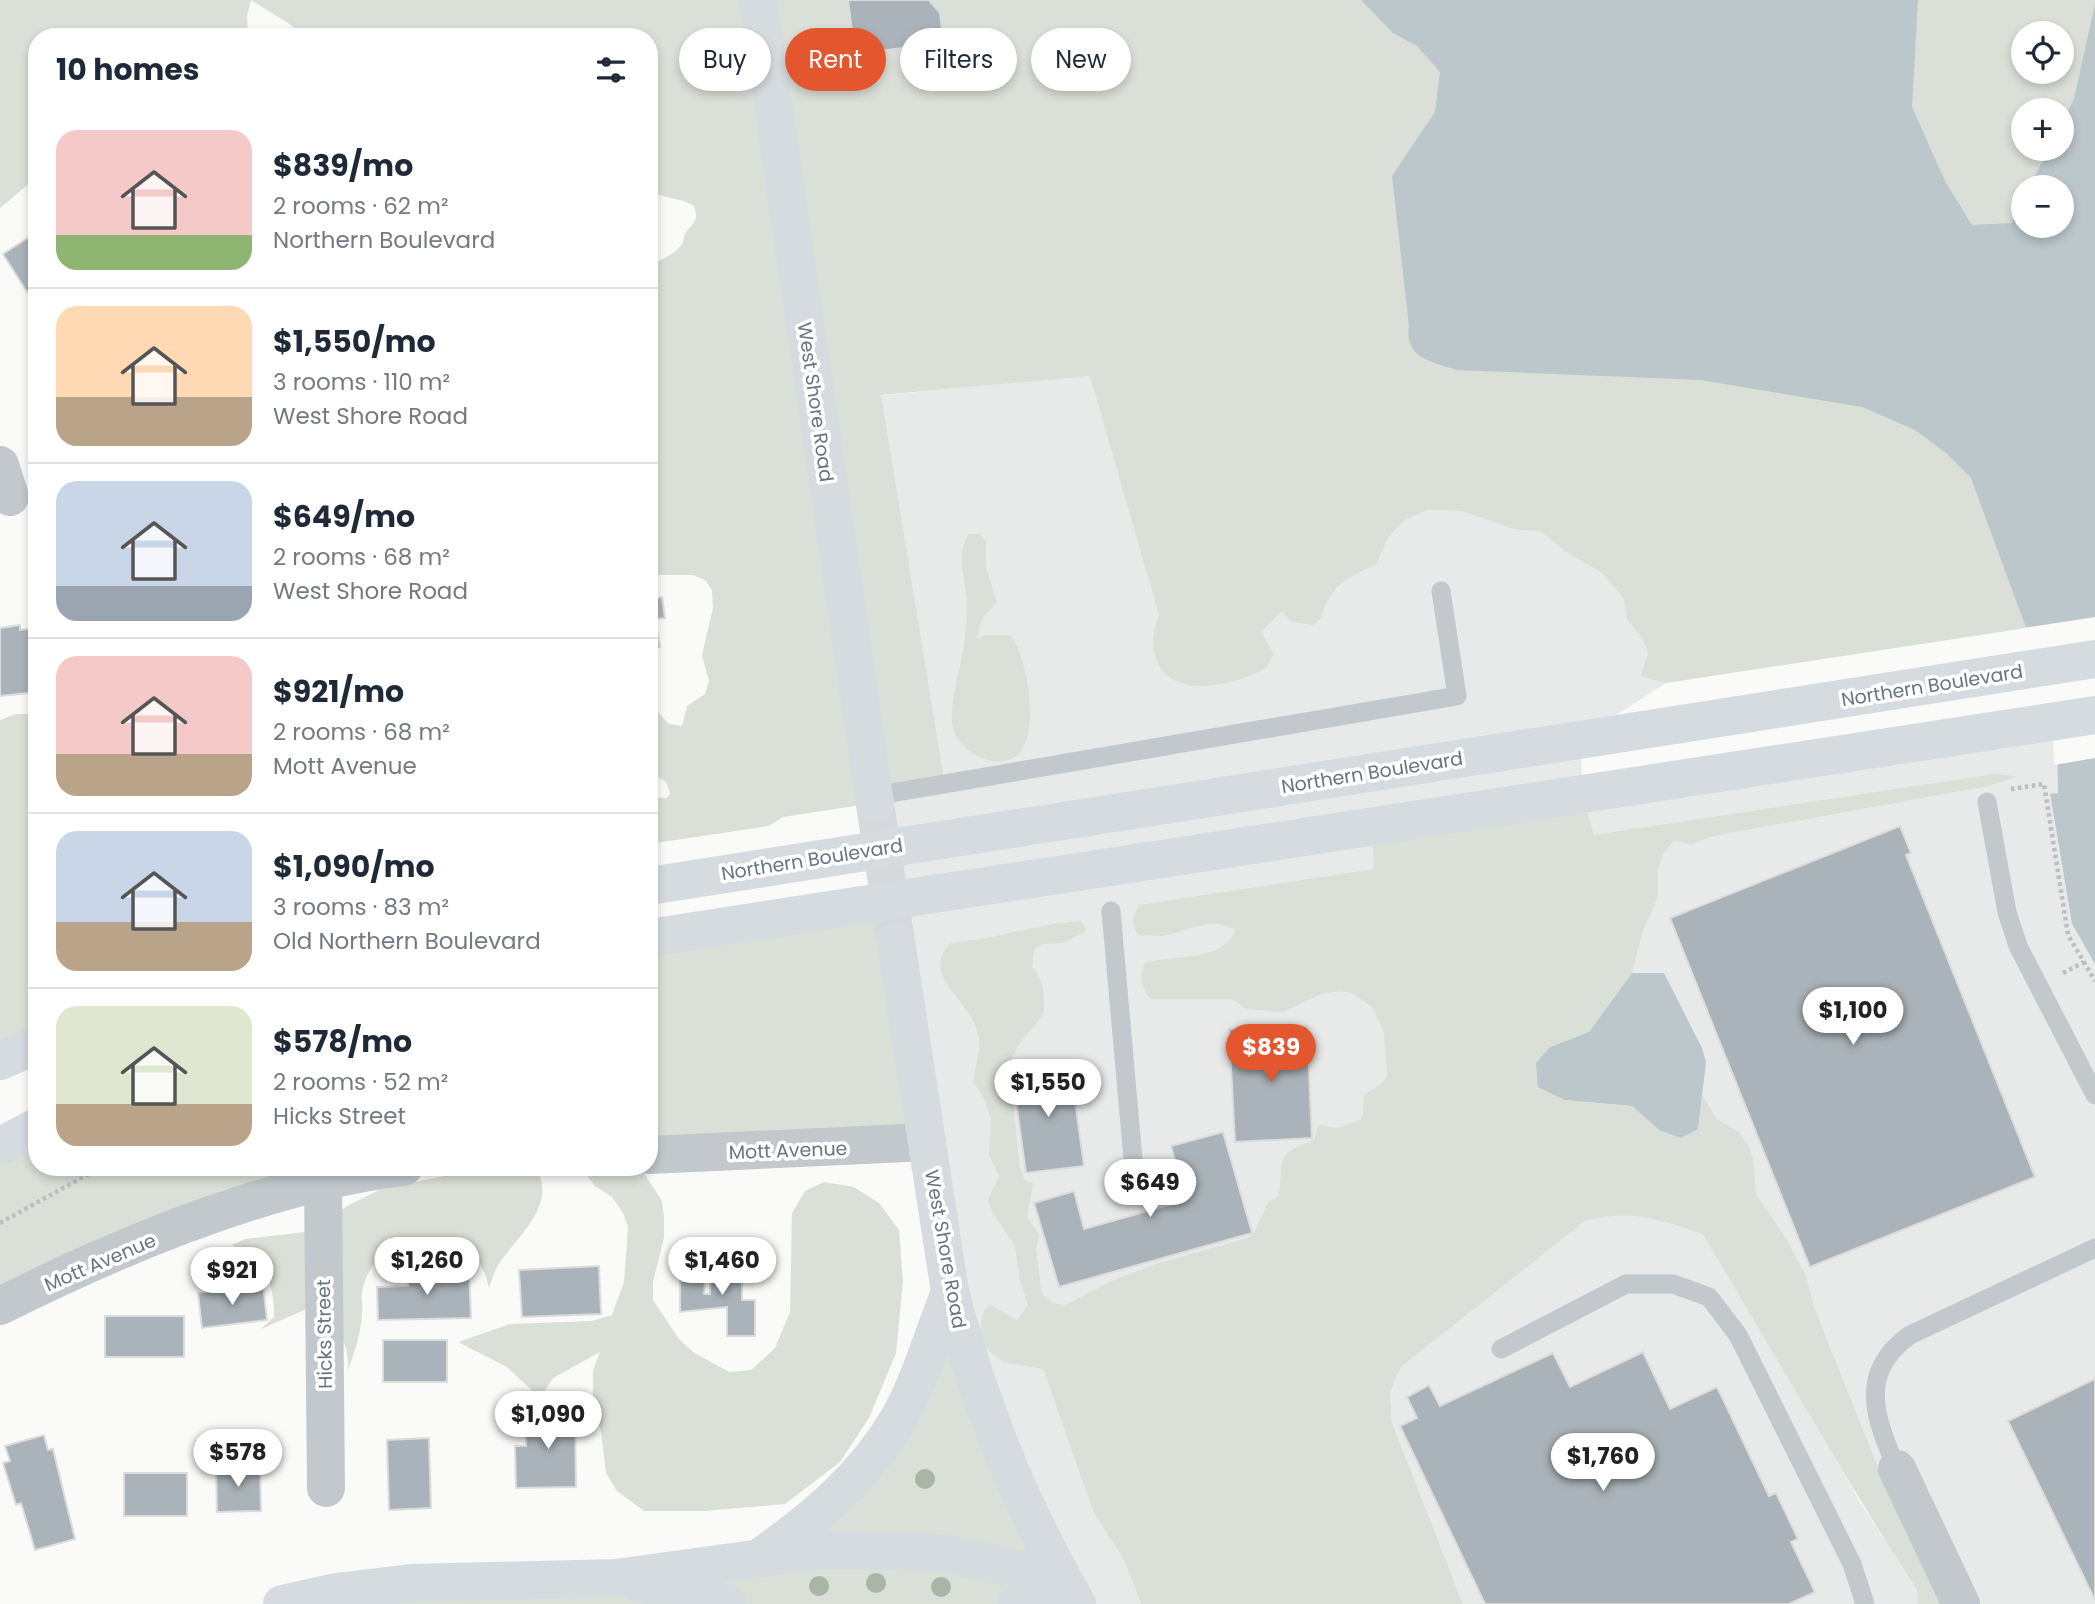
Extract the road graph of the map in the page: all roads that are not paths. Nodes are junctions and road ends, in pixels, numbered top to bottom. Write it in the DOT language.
graph roads {
  1 [pos="758,0"];
  2 [pos="1441,591"];
  3 [pos="2095,659"];
  4 [pos="2095,715"];
  5 [pos="874,800"];
  6 [pos="1987,802"];
  7 [pos="658,884"];
  8 [pos="1111,911"];
  9 [pos="658,937"];
  10 [pos="896,942"];
  11 [pos="28,1049"];
  12 [pos="0,1061"];
  13 [pos="2095,1095"];
  14 [pos="28,1132"];
  15 [pos="927,1142"];
  16 [pos="0,1146"];
  17 [pos="658,1155"];
  18 [pos="1133,1159"];
  19 [pos="352,1176"];
  20 [pos="323,1181"];
  21 [pos="2095,1248"];
  22 [pos="950,1292"];
  23 [pos="0,1306"];
  24 [pos="1501,1349"];
  25 [pos="1897,1469"];
  26 [pos="326,1488"];
  27 [pos="760,1556"];
  28 [pos="617,1578"];
  29 [pos="1070,1592"];
  30 [pos="282,1604"];
  31 [pos="727,1604"];
  32 [pos="1017,1604"];
  33 [pos="1865,1604"];
  34 [pos="1961,1604"];
  1 -- 5 [label="main road, West Shore Road"];
  2 -- 5 [label="lane"];
  3 -- 7 [label="main road, Northern Boulevard"];
  4 -- 9 [label="main road"];
  6 -- 13 [label="lane"];
  8 -- 18 [label="lane"];
  10 -- 15 [label="main road, West Shore Road"];
  11 -- 12 [label="main road"];
  14 -- 16 [label="main road"];
  15 -- 17 [label="street, Mott Avenue"];
  15 -- 22 [label="main road, West Shore Road"];
  19 -- 20 [label="street, Mott Avenue"];
  20 -- 23 [label="street, Mott Avenue"];
  20 -- 26 [label="street, Hicks Street"];
  21 -- 25 [label="lane"];
  22 -- 27 [label="main road"];
  22 -- 29 [label="main road, West Shore Road"];
  24 -- 33 [label="lane"];
  25 -- 34 [label="street"];
  27 -- 28 [label="main road"];
  27 -- 29 [label="main road"];
  28 -- 30 [label="main road"];
  28 -- 31 [label="main road"];
  29 -- 32 [label="main road"];
}
